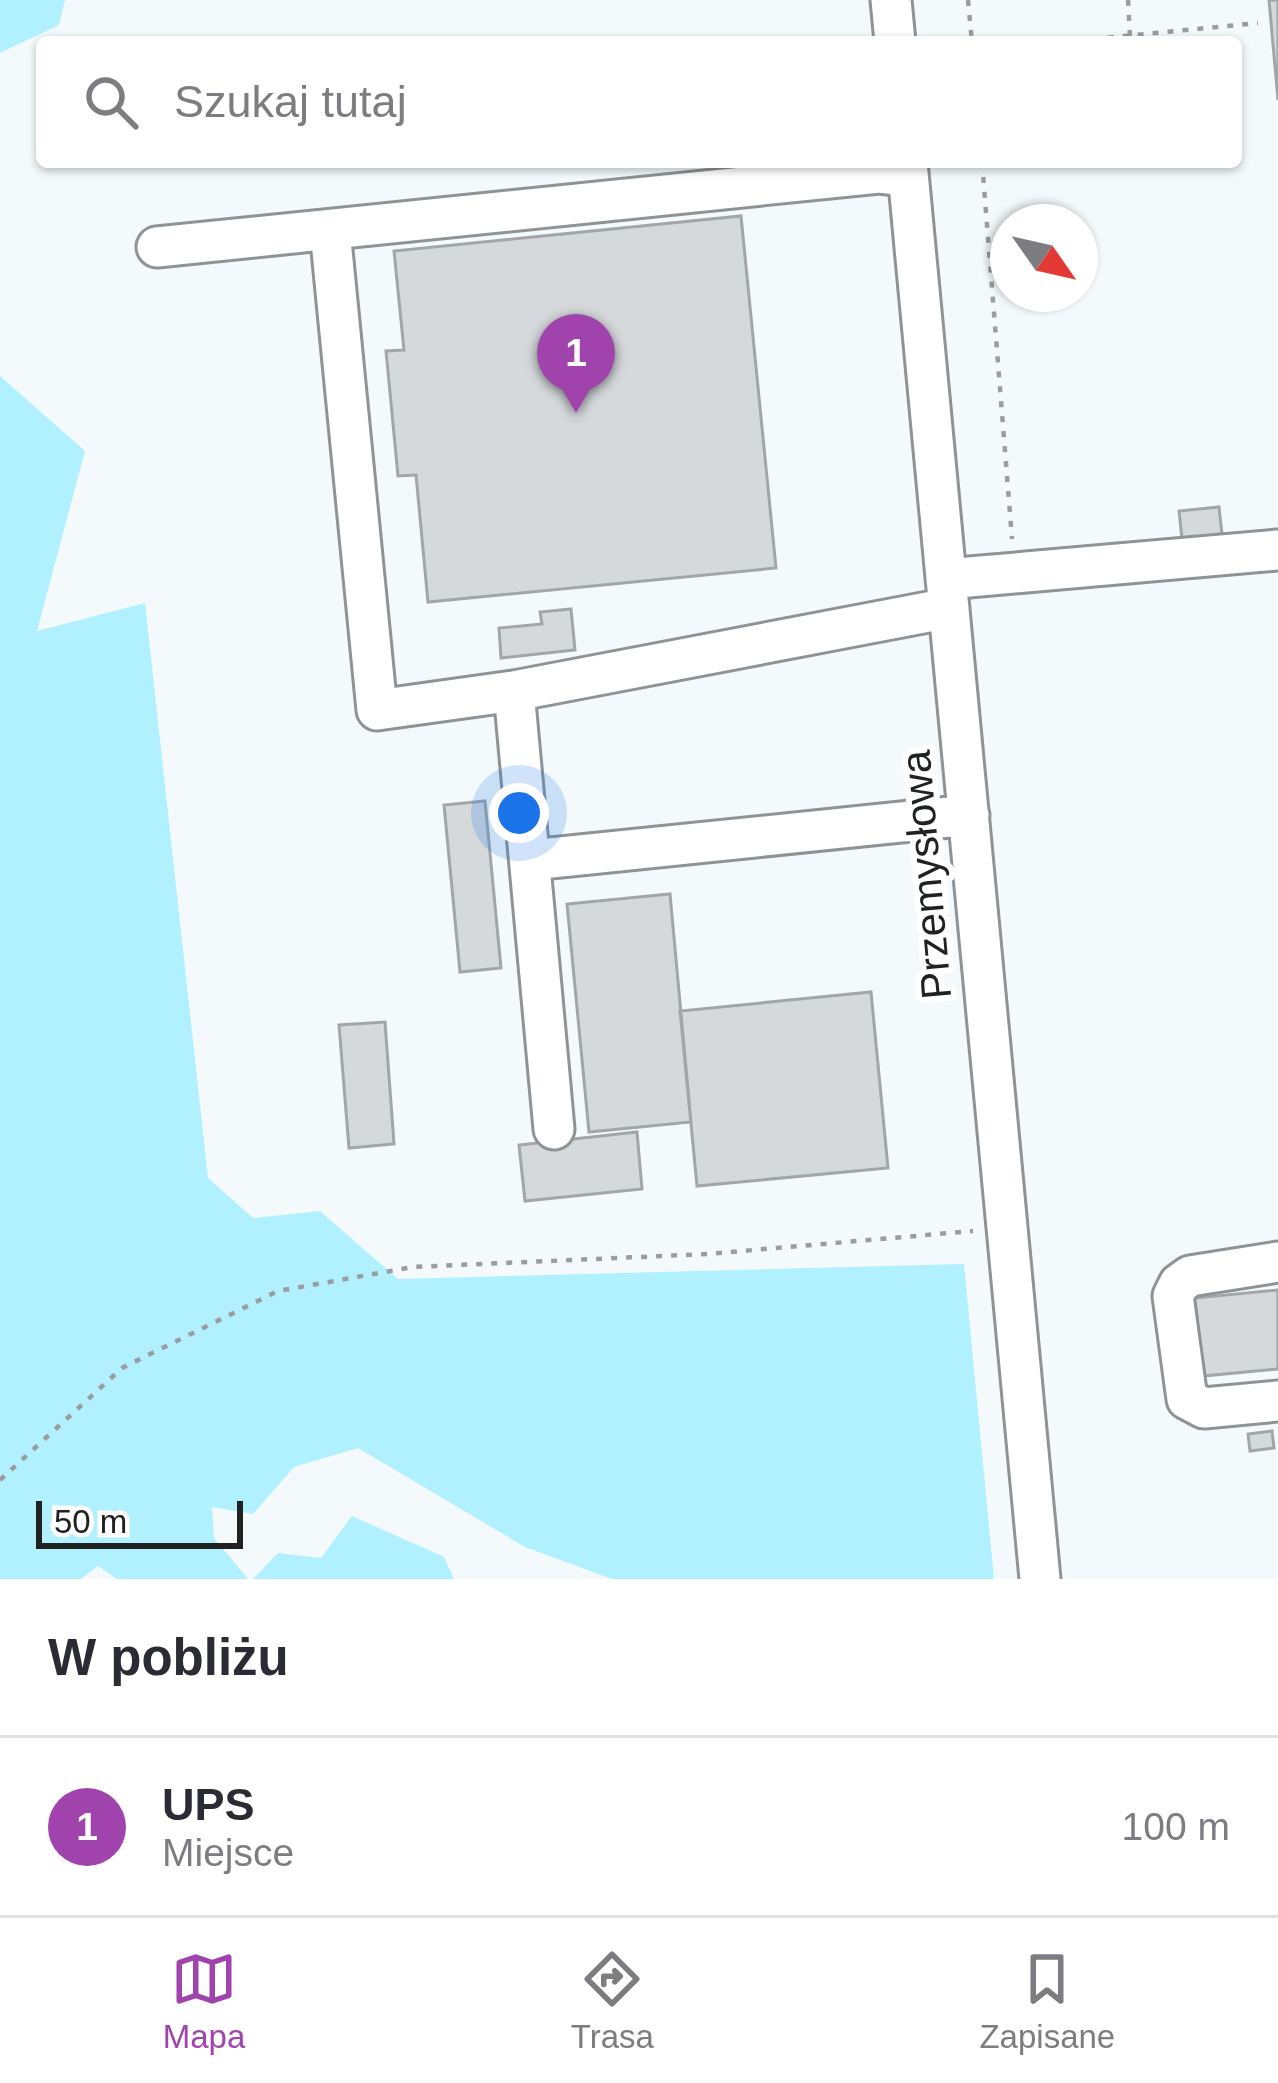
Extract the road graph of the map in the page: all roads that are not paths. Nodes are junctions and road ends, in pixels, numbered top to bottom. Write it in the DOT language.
graph roads {
  1 [pos="891,0"];
  2 [pos="895,36"];
  3 [pos="907,169"];
  4 [pos="330,230"];
  5 [pos="157,247"];
  6 [pos="1278,550"];
  7 [pos="947,593"];
  8 [pos="514,691"];
  9 [pos="969,815"];
  10 [pos="531,860"];
  11 [pos="554,1129"];
  12 [pos="1278,1262"];
  13 [pos="1278,1401"];
  14 [pos="1040,1579"];
  1 -- 2 [label="street"];
  3 -- 4 [label="street"];
  3 -- 7 [label="street, Przemysłowa"];
  4 -- 5 [label="street"];
  4 -- 8 [label="street"];
  6 -- 7 [label="street"];
  7 -- 8 [label="street"];
  7 -- 9 [label="street, Przemysłowa"];
  8 -- 10 [label="street"];
  9 -- 10 [label="street"];
  9 -- 14 [label="street, Przemysłowa"];
  10 -- 11 [label="street"];
  12 -- 13 [label="street"];
}
